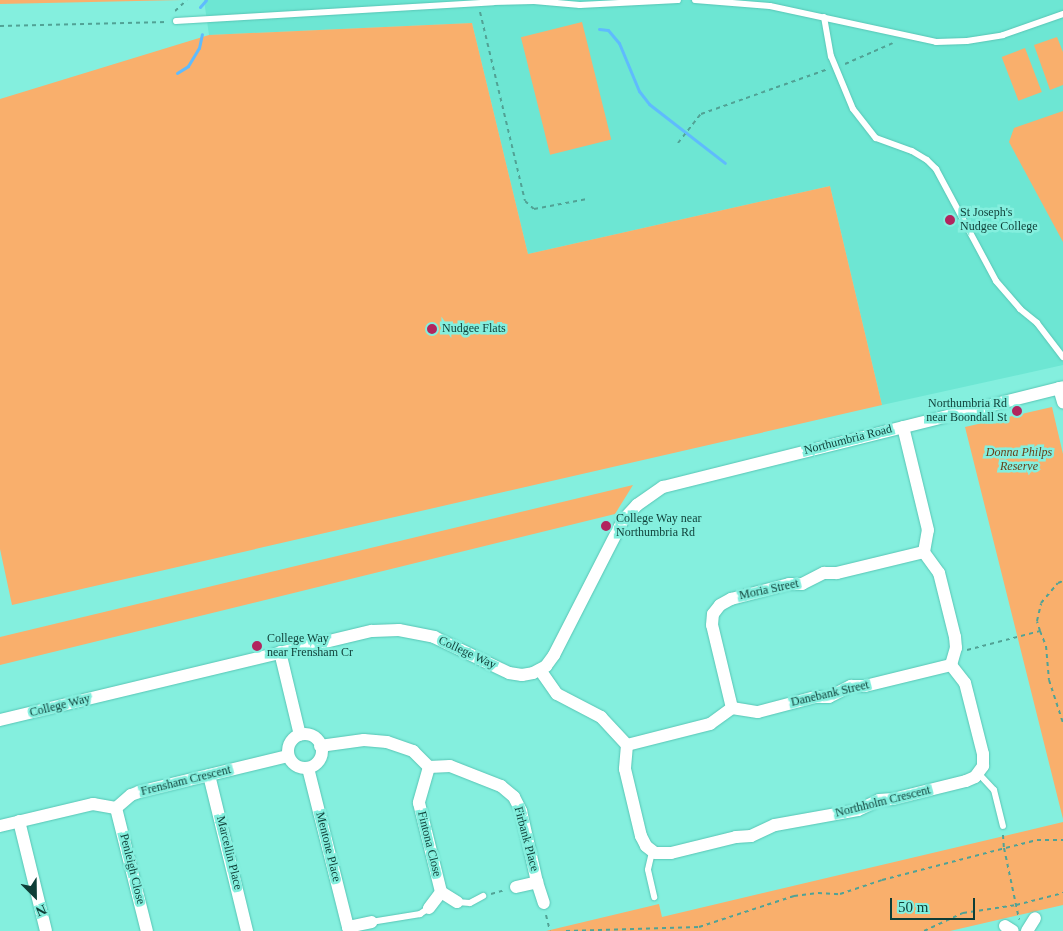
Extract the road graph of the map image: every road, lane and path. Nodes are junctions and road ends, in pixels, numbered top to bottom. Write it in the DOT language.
graph roads {
  1 [pos="187,0"];
  2 [pos="678,0"];
  3 [pos="695,0"];
  4 [pos="644,1"];
  5 [pos="479,3"];
  6 [pos="1063,14"];
  7 [pos="824,17"];
  8 [pos="176,21"];
  9 [pos="164,22"];
  10 [pos="0,26"];
  11 [pos="906,35"];
  12 [pos="836,67"];
  13 [pos="678,143"];
  14 [pos="586,199"];
  15 [pos="1063,357"];
  16 [pos="1061,388"];
  17 [pos="1063,402"];
  18 [pos="903,427"];
  19 [pos="924,552"];
  20 [pos="1063,581"];
  21 [pos="1040,631"];
  22 [pos="280,652"];
  23 [pos="955,652"];
  24 [pos="951,665"];
  25 [pos="540,670"];
  26 [pos="732,708"];
  27 [pos="0,720"];
  28 [pos="1063,723"];
  29 [pos="300,735"];
  30 [pos="627,745"];
  31 [pos="320,746"];
  32 [pos="288,756"];
  33 [pos="429,767"];
  34 [pos="308,768"];
  35 [pos="979,774"];
  36 [pos="209,775"];
  37 [pos="116,808"];
  38 [pos="19,821"];
  39 [pos="0,826"];
  40 [pos="1003,826"];
  41 [pos="1063,840"];
  42 [pos="1004,848"];
  43 [pos="652,852"];
  44 [pos="538,882"];
  45 [pos="516,887"];
  46 [pos="440,892"];
  47 [pos="1063,894"];
  48 [pos="484,896"];
  49 [pos="654,897"];
  50 [pos="457,902"];
  51 [pos="544,902"];
  52 [pos="1016,905"];
  53 [pos="428,908"];
  54 [pos="398,917"];
  55 [pos="1035,918"];
  56 [pos="371,922"];
  57 [pos="1017,928"];
  58 [pos="348,929"];
  59 [pos="641,930"];
  60 [pos="46,931"];
  61 [pos="147,931"];
  62 [pos="247,931"];
  63 [pos="550,931"];
  64 [pos="566,931"];
  65 [pos="924,931"];
  1 -- 9 [label="path"];
  2 -- 4 [label="lane"];
  3 -- 7 [label="lane"];
  4 -- 5 [label="lane"];
  5 -- 8 [label="lane"];
  5 -- 14 [label="path"];
  6 -- 11 [label="lane"];
  7 -- 11 [label="lane"];
  7 -- 12 [label="lane"];
  8 -- 9 [label="path"];
  9 -- 10 [label="path"];
  11 -- 12 [label="path"];
  12 -- 13 [label="path"];
  12 -- 15 [label="lane"];
  16 -- 17 [label="street"];
  16 -- 18 [label="street, Northumbria Road"];
  18 -- 19 [label="street"];
  18 -- 25 [label="street, Northumbria Road"];
  19 -- 23 [label="street"];
  19 -- 26 [label="street, Moria Street"];
  20 -- 21 [label="path"];
  21 -- 23 [label="path"];
  21 -- 28 [label="path"];
  22 -- 25 [label="street, College Way"];
  22 -- 27 [label="street, College Way"];
  22 -- 29 [label="street"];
  23 -- 24 [label="street"];
  24 -- 26 [label="street, Danebank Street"];
  24 -- 35 [label="street"];
  25 -- 30 [label="street"];
  26 -- 30 [label="street"];
  29 -- 31 [label="street"];
  29 -- 32 [label="street"];
  30 -- 43 [label="street"];
  31 -- 33 [label="street"];
  31 -- 34 [label="street"];
  32 -- 34 [label="street"];
  32 -- 36 [label="street, Frensham Crescent"];
  33 -- 44 [label="street, Firbank Place"];
  33 -- 46 [label="street, Fintona Close"];
  34 -- 58 [label="street, Mentone Place"];
  35 -- 40 [label="lane"];
  35 -- 43 [label="street, Northholm Crescent"];
  36 -- 37 [label="street, Frensham Crescent"];
  36 -- 62 [label="street, Marcellin Place"];
  37 -- 38 [label="street"];
  37 -- 61 [label="street, Penleigh Close"];
  38 -- 39 [label="street"];
  38 -- 60 [label="street"];
  40 -- 42 [label="path"];
  41 -- 42 [label="path"];
  42 -- 52 [label="path"];
  42 -- 59 [label="path"];
  43 -- 49 [label="lane"];
  44 -- 45 [label="street, Firbank Place"];
  44 -- 51 [label="street, Firbank Place"];
  45 -- 48 [label="path"];
  46 -- 50 [label="street, Fintona Close"];
  46 -- 53 [label="street, Fintona Close"];
  47 -- 52 [label="path"];
  48 -- 50 [label="lane, Fintona Close"];
  51 -- 63 [label="path"];
  52 -- 57 [label="path"];
  52 -- 65 [label="path"];
  53 -- 54 [label="lane, Fintona Close"];
  54 -- 56 [label="lane, Mentone Place"];
  55 -- 57 [label="street"];
  56 -- 58 [label="street, Mentone Place"];
  59 -- 64 [label="path"];
}
